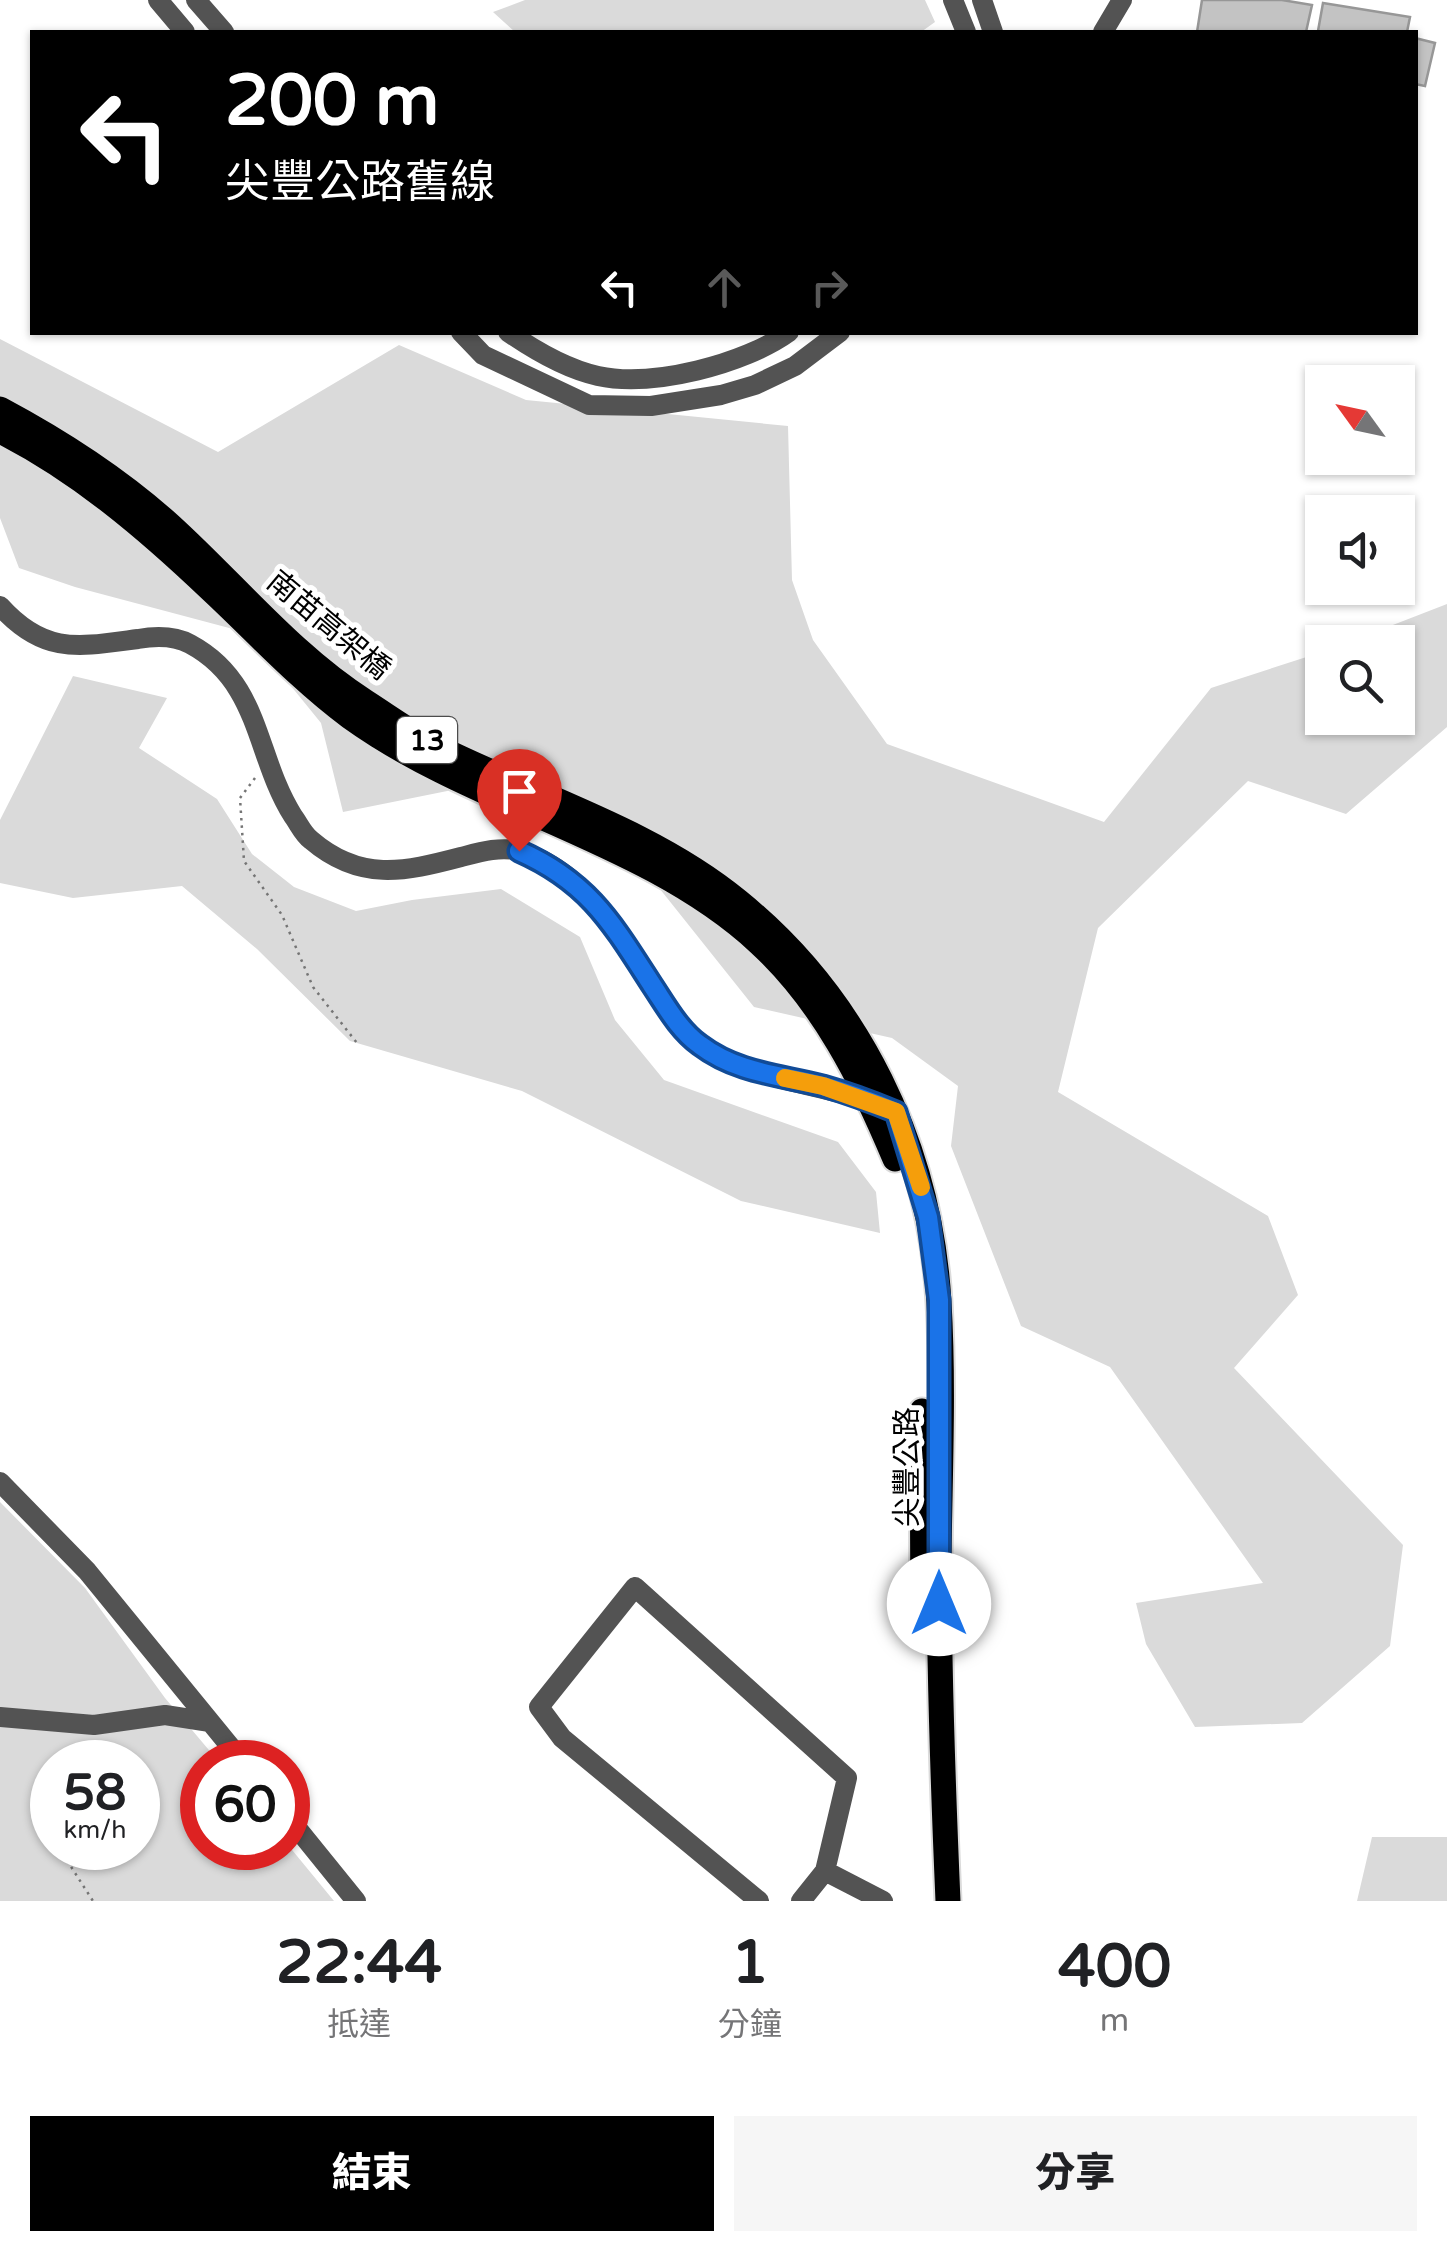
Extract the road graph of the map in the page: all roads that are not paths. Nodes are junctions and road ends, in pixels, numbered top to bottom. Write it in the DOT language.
graph roads {
  1 [pos="158,0"];
  2 [pos="196,0"];
  3 [pos="952,0"];
  4 [pos="982,0"];
  5 [pos="1122,0"];
  6 [pos="183,30"];
  7 [pos="222,30"];
  8 [pos="965,30"];
  9 [pos="992,30"];
  10 [pos="1104,30"];
  11 [pos="463,335"];
  12 [pos="512,335"];
  13 [pos="784,335"];
  14 [pos="836,335"];
  15 [pos="0,409"];
  16 [pos="0,431"];
  17 [pos="0,606"];
  18 [pos="856,1050"];
  19 [pos="884,1107"];
  20 [pos="0,1482"];
  21 [pos="0,1716"];
  22 [pos="210,1722"];
  23 [pos="225,1740"];
  24 [pos="310,1844"];
  25 [pos="825,1871"];
  26 [pos="356,1901"];
  27 [pos="760,1901"];
  28 [pos="801,1901"];
  29 [pos="883,1901"];
  30 [pos="933,1901"];
  31 [pos="948,1901"];
  1 -- 6 [label="street"];
  2 -- 7 [label="street"];
  3 -- 8 [label="street"];
  4 -- 9 [label="street"];
  5 -- 10 [label="street"];
  11 -- 14 [label="street"];
  12 -- 13 [label="street"];
  15 -- 18 [label="main road, 南苗高架橋 / 13"];
  16 -- 18 [label="main road, 南苗高架橋 / 13"];
  17 -- 19 [label="street"];
  18 -- 19 [label="main road, 尖豐公路 / 13"];
  19 -- 30 [label="main road, 尖豐公路 / 13"];
  19 -- 31 [label="main road, 尖豐公路 / 13"];
  20 -- 22 [label="street"];
  21 -- 22 [label="street"];
  22 -- 23 [label="street"];
  24 -- 26 [label="street"];
  25 -- 27 [label="street"];
  25 -- 28 [label="street"];
  25 -- 29 [label="street"];
}
